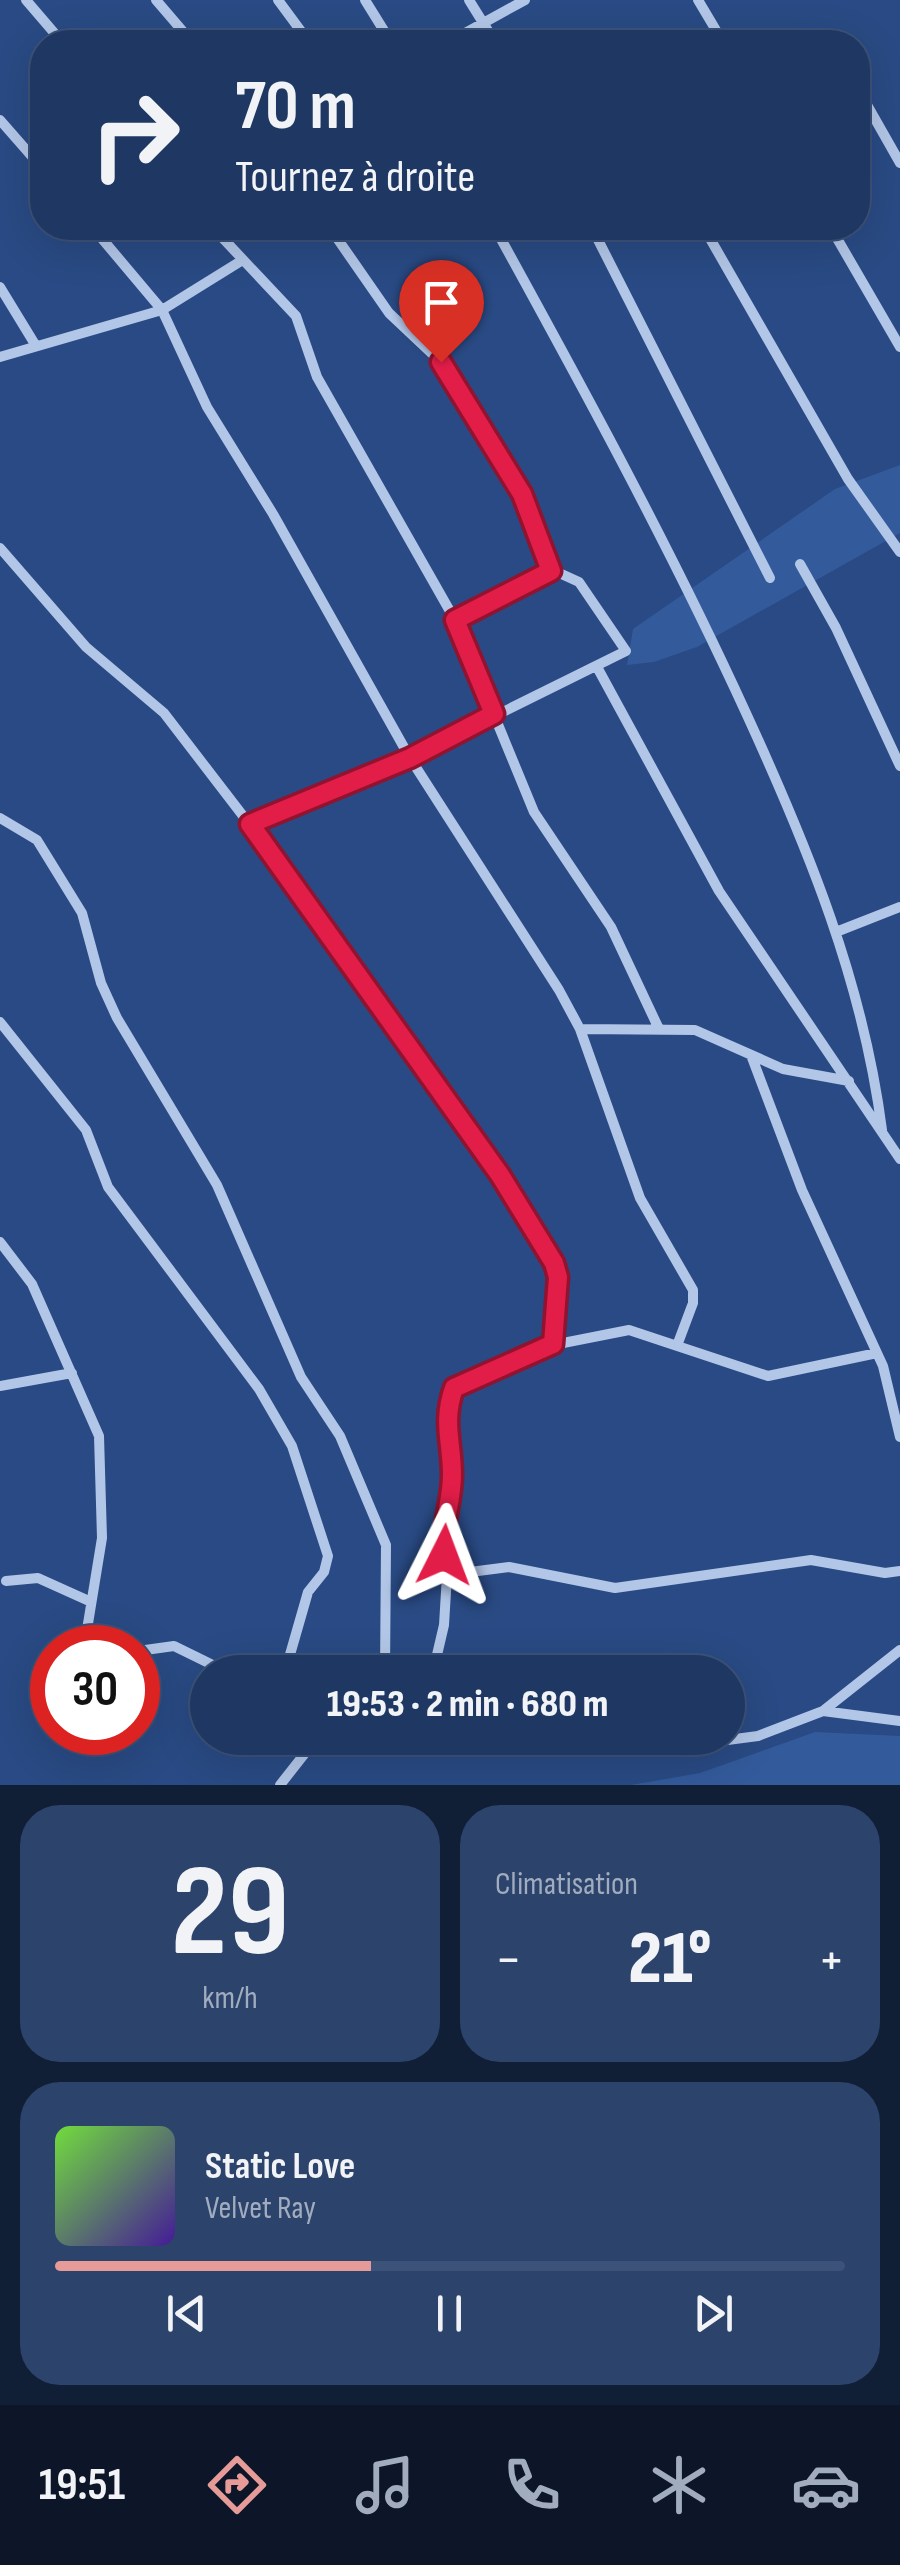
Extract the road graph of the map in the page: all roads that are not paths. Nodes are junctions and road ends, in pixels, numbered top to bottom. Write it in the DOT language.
graph roads {
  1 [pos="26,0"];
  2 [pos="156,0"];
  3 [pos="278,0"];
  4 [pos="365,0"];
  5 [pos="469,0"];
  6 [pos="525,0"];
  7 [pos="698,0"];
  8 [pos="484,23"];
  9 [pos="52,30"];
  10 [pos="182,30"];
  11 [pos="300,30"];
  12 [pos="384,30"];
  13 [pos="471,30"];
  14 [pos="488,30"];
  15 [pos="716,30"];
  16 [pos="870,109"];
  17 [pos="0,120"];
  18 [pos="30,154"];
  19 [pos="900,163"];
  20 [pos="103,240"];
  21 [pos="225,240"];
  22 [pos="338,240"];
  23 [pos="503,240"];
  24 [pos="598,240"];
  25 [pos="711,240"];
  26 [pos="838,240"];
  27 [pos="241,262"];
  28 [pos="0,287"];
  29 [pos="162,310"];
  30 [pos="36,346"];
  31 [pos="900,347"];
  32 [pos="0,357"];
  33 [pos="0,548"];
  34 [pos="900,552"];
  35 [pos="800,564"];
  36 [pos="551,571"];
  37 [pos="770,578"];
  38 [pos="455,620"];
  39 [pos="597,667"];
  40 [pos="494,714"];
  41 [pos="410,758"];
  42 [pos="900,766"];
  43 [pos="0,818"];
  44 [pos="250,824"];
  45 [pos="900,907"];
  46 [pos="836,932"];
  47 [pos="0,1022"];
  48 [pos="580,1028"];
  49 [pos="659,1028"];
  50 [pos="752,1055"];
  51 [pos="850,1080"];
  52 [pos="882,1130"];
  53 [pos="900,1159"];
  54 [pos="0,1242"];
  55 [pos="678,1343"];
  56 [pos="553,1344"];
  57 [pos="878,1353"];
  58 [pos="72,1373"];
  59 [pos="0,1386"];
  60 [pos="900,1436"];
  61 [pos="900,1571"];
  62 [pos="447,1575"];
  63 [pos="6,1581"];
  64 [pos="89,1601"];
  65 [pos="86,1625"];
  66 [pos="160,1648"];
  67 [pos="900,1650"];
  68 [pos="193,1655"];
  69 [pos="290,1655"];
  70 [pos="385,1655"];
  71 [pos="437,1655"];
  72 [pos="823,1712"];
  73 [pos="900,1721"];
  74 [pos="745,1738"];
  75 [pos="304,1755"];
  76 [pos="280,1785"];
  1 -- 9 [label="street"];
  2 -- 10 [label="street"];
  3 -- 11 [label="street"];
  4 -- 12 [label="street"];
  5 -- 8 [label="street"];
  6 -- 8 [label="street"];
  7 -- 15 [label="street"];
  8 -- 13 [label="street"];
  8 -- 14 [label="street"];
  16 -- 19 [label="street"];
  17 -- 18 [label="street"];
  20 -- 29 [label="street"];
  21 -- 27 [label="street"];
  22 -- 36 [label="street"];
  23 -- 46 [label="street"];
  24 -- 37 [label="street"];
  25 -- 34 [label="street"];
  26 -- 31 [label="street"];
  27 -- 29 [label="street"];
  27 -- 38 [label="street"];
  28 -- 30 [label="street"];
  29 -- 30 [label="street"];
  29 -- 41 [label="street"];
  30 -- 32 [label="street"];
  33 -- 44 [label="street"];
  35 -- 42 [label="street"];
  36 -- 38 [label="street"];
  36 -- 39 [label="street"];
  38 -- 40 [label="street"];
  39 -- 40 [label="street"];
  39 -- 51 [label="street"];
  40 -- 41 [label="street"];
  40 -- 49 [label="street"];
  41 -- 44 [label="street"];
  41 -- 48 [label="street"];
  43 -- 70 [label="street"];
  44 -- 56 [label="street"];
  45 -- 46 [label="street"];
  46 -- 52 [label="street"];
  47 -- 69 [label="street"];
  48 -- 49 [label="street"];
  48 -- 55 [label="street"];
  49 -- 50 [label="street"];
  50 -- 51 [label="street"];
  50 -- 57 [label="street"];
  51 -- 52 [label="street"];
  52 -- 53 [label="street"];
  54 -- 58 [label="street"];
  55 -- 56 [label="street"];
  55 -- 57 [label="street"];
  56 -- 62 [label="street"];
  57 -- 60 [label="street"];
  58 -- 59 [label="street"];
  58 -- 64 [label="street"];
  61 -- 62 [label="street"];
  62 -- 71 [label="street"];
  63 -- 64 [label="street"];
  64 -- 65 [label="street"];
  66 -- 68 [label="street"];
  67 -- 72 [label="street"];
  72 -- 73 [label="street"];
  72 -- 74 [label="street"];
  75 -- 76 [label="street"];
}
